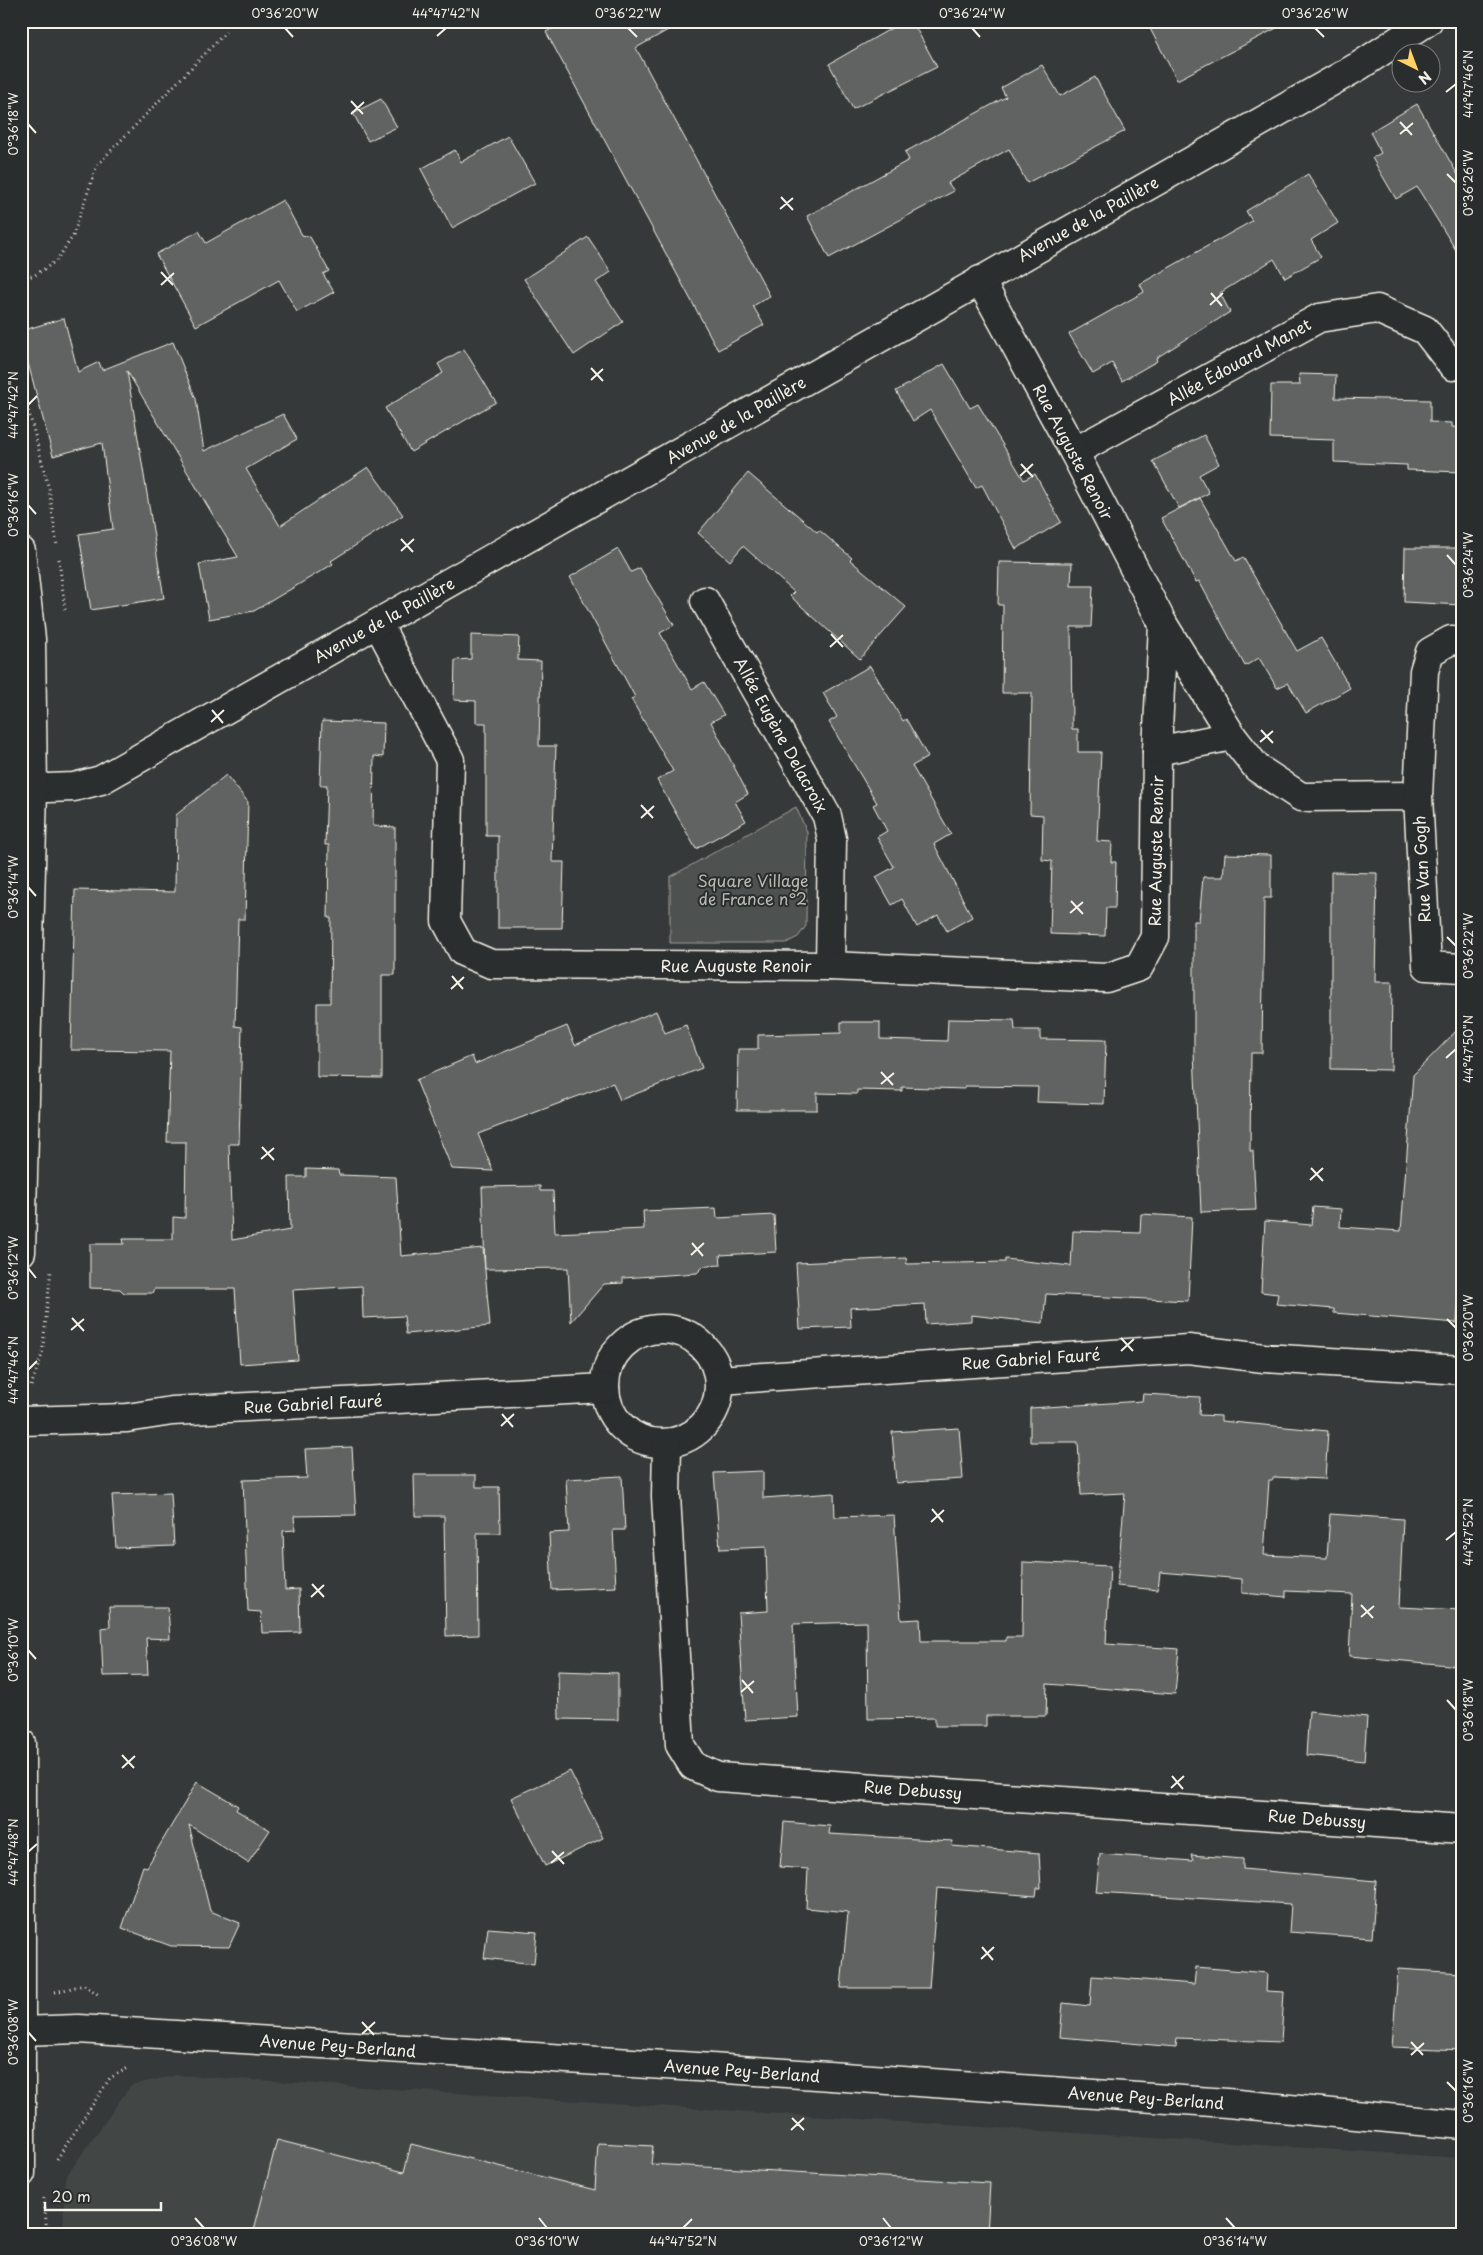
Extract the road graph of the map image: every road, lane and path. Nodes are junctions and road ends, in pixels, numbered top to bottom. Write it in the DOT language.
graph roads {
  1 [pos="1428,21"];
  2 [pos="226,32"];
  3 [pos="21,279"];
  4 [pos="980,280"];
  5 [pos="1453,366"];
  6 [pos="1074,452"];
  7 [pos="21,551"];
  8 [pos="705,602"];
  9 [pos="378,624"];
  10 [pos="1163,624"];
  11 [pos="1462,640"];
  12 [pos="1232,736"];
  13 [pos="1157,752"];
  14 [pos="27,789"];
  15 [pos="1418,796"];
  16 [pos="830,966"];
  17 [pos="1462,968"];
  18 [pos="21,1252"];
  19 [pos="1462,1370"];
  20 [pos="719,1380"];
  21 [pos="605,1388"];
  22 [pos="21,1421"];
  23 [pos="667,1443"];
  24 [pos="21,1744"];
  25 [pos="1462,1829"];
  26 [pos="22,2030"];
  27 [pos="130,2067"];
  28 [pos="1462,2125"];
  29 [pos="56,2161"];
  30 [pos="21,2173"];
  31 [pos="44,2194"];
  32 [pos="47,2234"];
  1 -- 4 [label="street, Avenue de la Paillère"];
  2 -- 3 [label="path"];
  4 -- 6 [label="street, Rue Auguste Renoir"];
  4 -- 9 [label="street, Avenue de la Paillère"];
  5 -- 6 [label="street, Allée Édouard Manet"];
  6 -- 10 [label="street, Rue Auguste Renoir"];
  7 -- 14 [label="street"];
  8 -- 16 [label="street, Allée Eugène Delacroix"];
  9 -- 14 [label="street, Avenue de la Paillère"];
  9 -- 16 [label="street, Rue Auguste Renoir"];
  10 -- 12 [label="street, Rue Auguste Renoir"];
  10 -- 13 [label="street, Rue Auguste Renoir"];
  11 -- 15 [label="street"];
  12 -- 13 [label="street, Rue Auguste Renoir"];
  12 -- 15 [label="street, Rue Van Gogh"];
  13 -- 16 [label="street, Rue Auguste Renoir"];
  14 -- 18 [label="street"];
  15 -- 17 [label="street, Rue Van Gogh"];
  19 -- 20 [label="street, Rue Gabriel Fauré"];
  20 -- 21 [label="street"];
  20 -- 23 [label="street"];
  21 -- 22 [label="street, Rue Gabriel Fauré"];
  21 -- 23 [label="street"];
  23 -- 25 [label="street, Rue Debussy"];
  24 -- 26 [label="street"];
  26 -- 28 [label="street, Avenue Pey-Berland"];
  26 -- 30 [label="street"];
  27 -- 29 [label="path"];
  31 -- 32 [label="path"];
}
